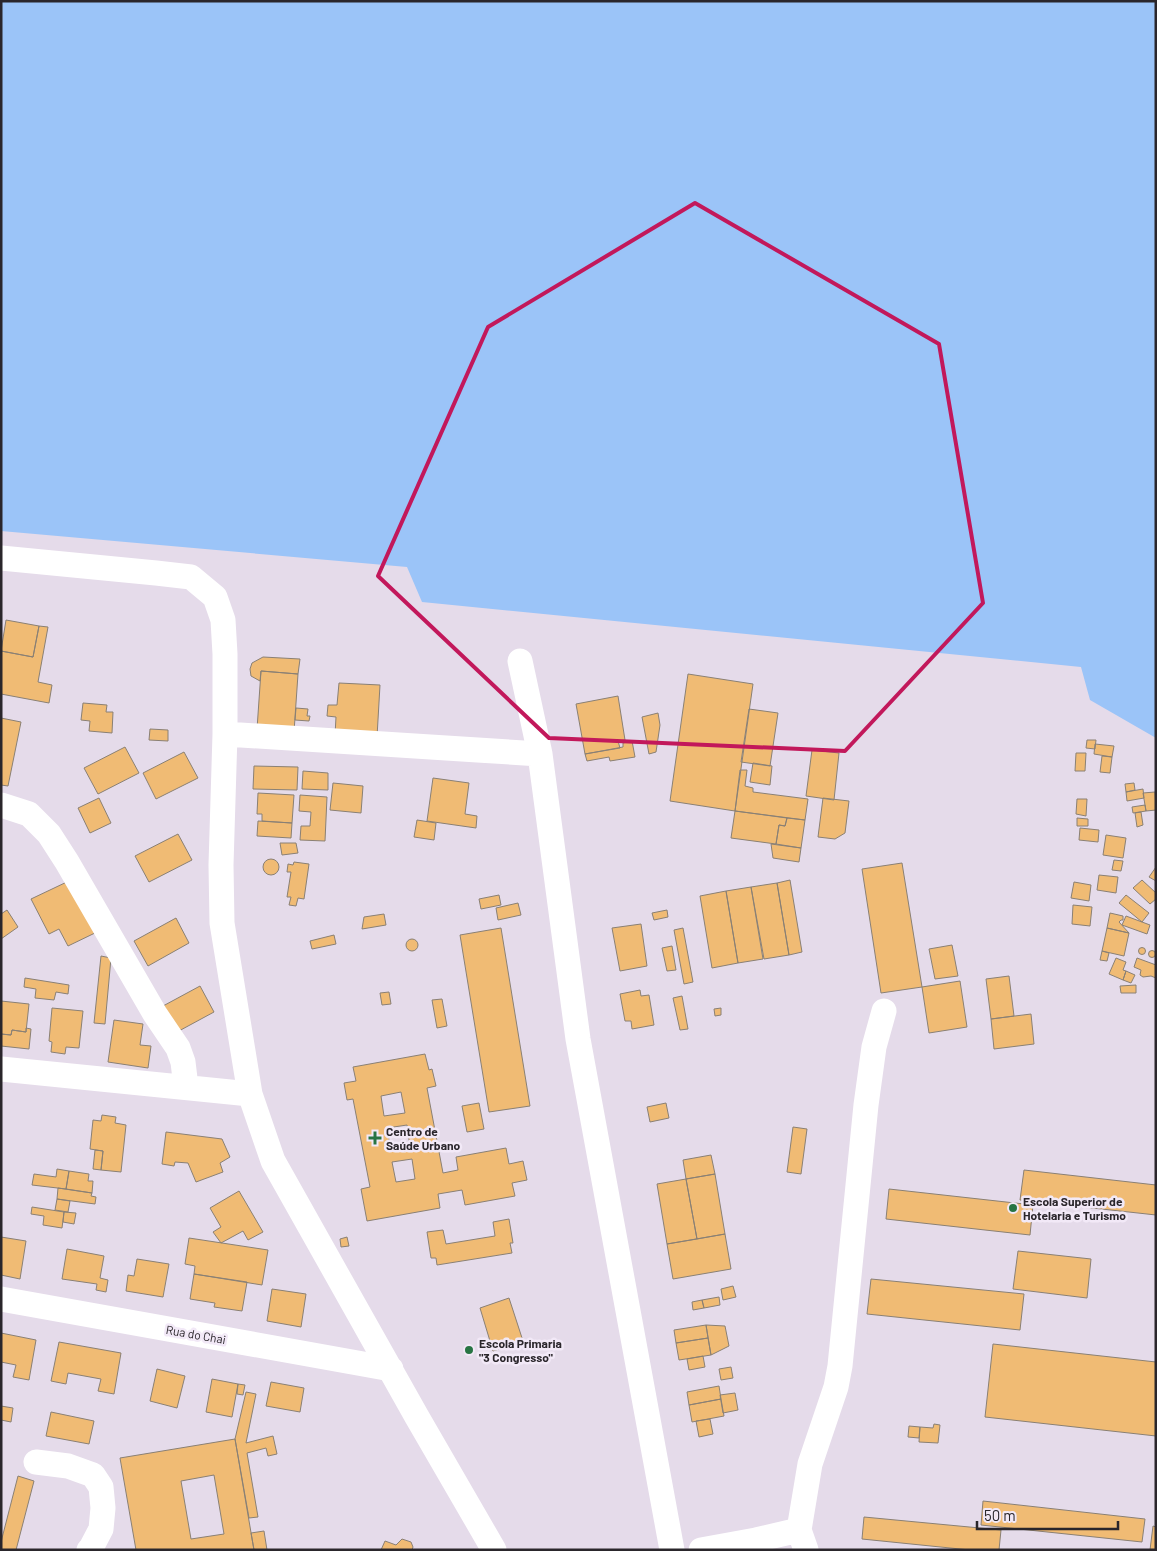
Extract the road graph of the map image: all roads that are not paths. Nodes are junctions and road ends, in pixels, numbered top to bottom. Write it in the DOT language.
graph roads {
  1 [pos="1,558"];
  2 [pos="520,661"];
  3 [pos="225,734"];
  4 [pos="540,754"];
  5 [pos="1,805"];
  6 [pos="884,1011"];
  7 [pos="1,1069"];
  8 [pos="186,1087"];
  9 [pos="250,1094"];
  10 [pos="1,1299"];
  11 [pos="390,1369"];
  12 [pos="36,1462"];
  13 [pos="803,1540"];
  14 [pos="89,1550"];
  15 [pos="494,1550"];
  16 [pos="672,1550"];
  17 [pos="701,1550"];
  1 -- 3 [label="street"];
  2 -- 4 [label="street"];
  3 -- 4 [label="street"];
  3 -- 9 [label="street"];
  4 -- 16 [label="street"];
  5 -- 8 [label="street"];
  6 -- 13 [label="street"];
  7 -- 8 [label="street"];
  8 -- 9 [label="street"];
  9 -- 11 [label="street"];
  10 -- 11 [label="street, Rua do Chai"];
  11 -- 15 [label="street"];
  12 -- 14 [label="street"];
  13 -- 17 [label="street"];
}
